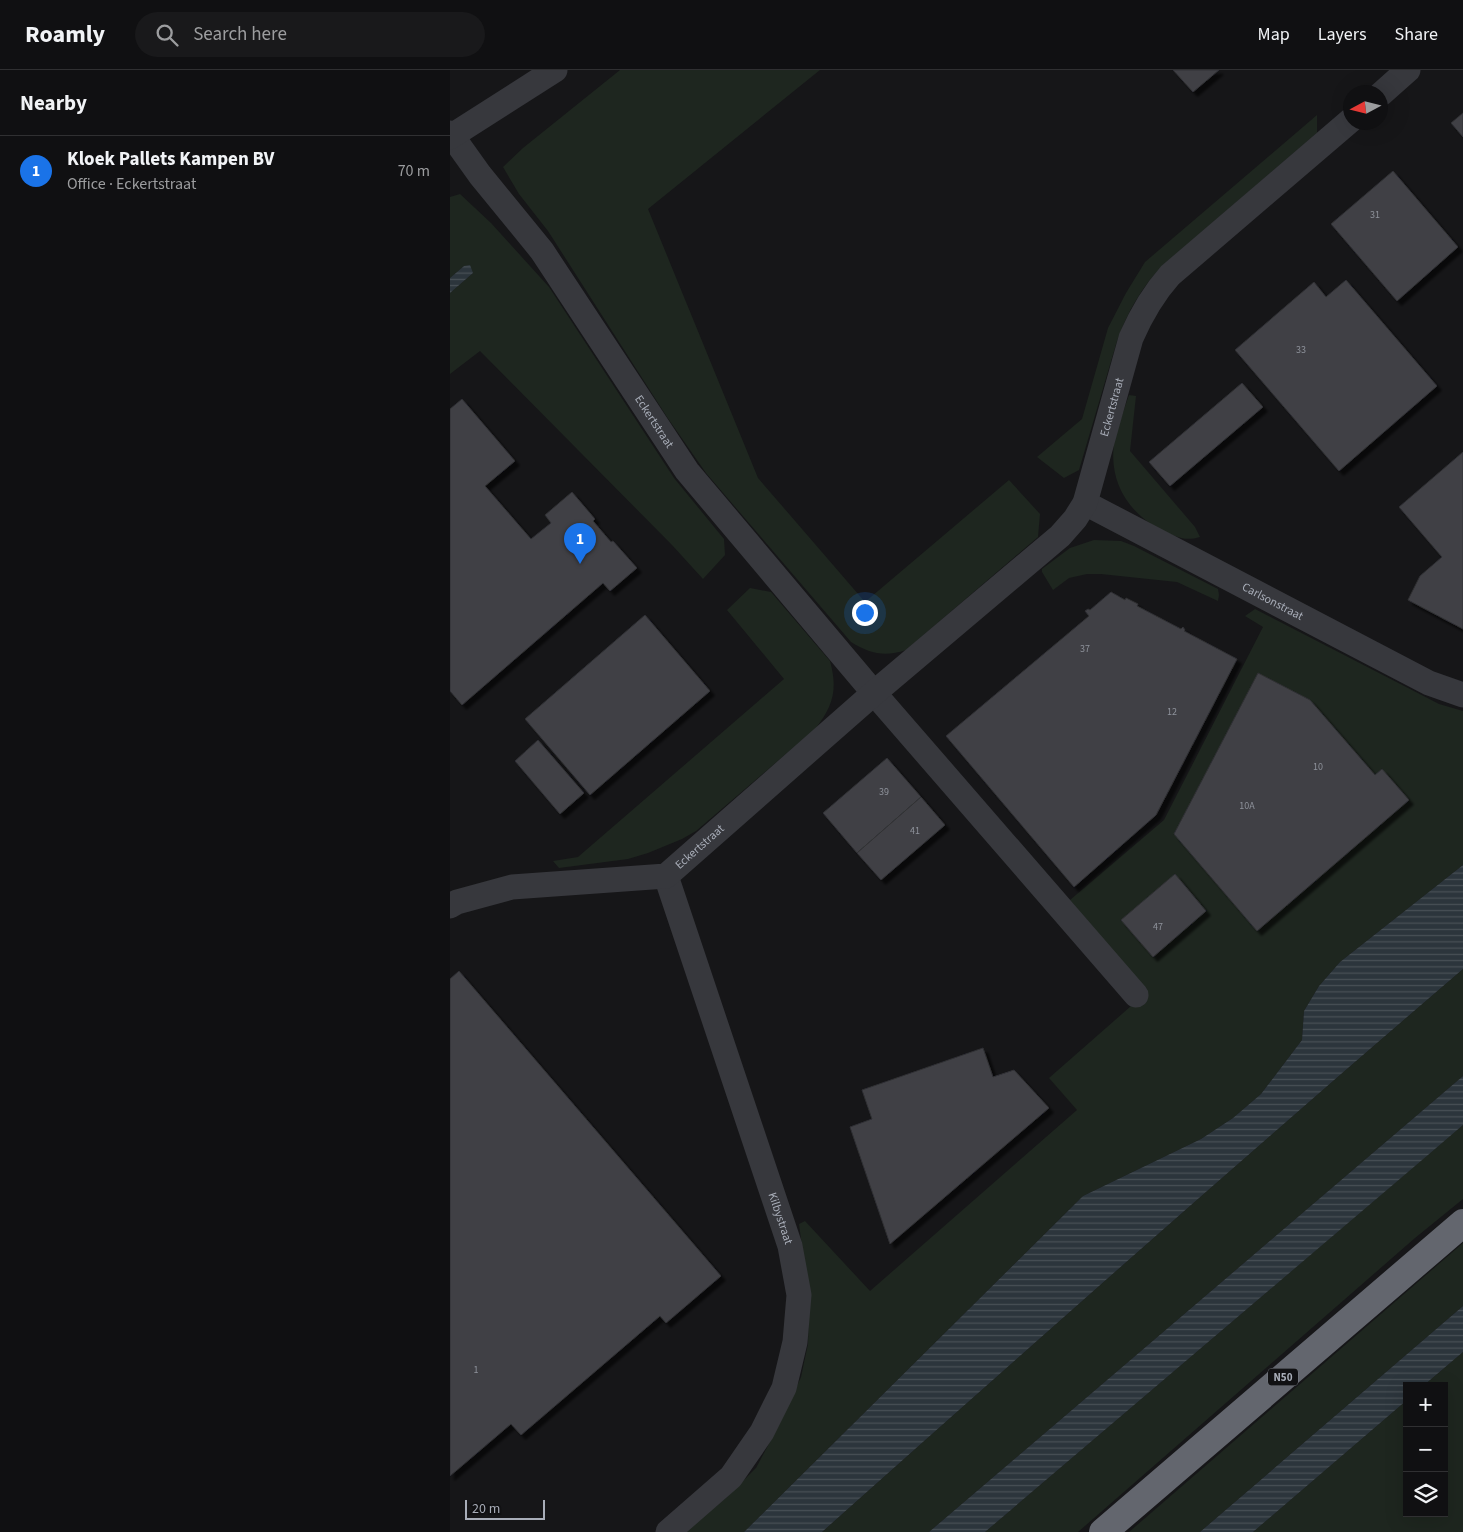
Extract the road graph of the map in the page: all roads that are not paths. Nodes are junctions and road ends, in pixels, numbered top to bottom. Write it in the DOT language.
graph roads {
  1 [pos="554,70"];
  2 [pos="1408,70"];
  3 [pos="1388,87"];
  4 [pos="1343,126"];
  5 [pos="451,135"];
  6 [pos="1085,503"];
  7 [pos="874,693"];
  8 [pos="1463,695"];
  9 [pos="666,876"];
  10 [pos="450,906"];
  11 [pos="1136,995"];
  12 [pos="1463,1223"];
  13 [pos="668,1532"];
  14 [pos="1103,1532"];
  1 -- 5 [label="street"];
  2 -- 3 [label="street"];
  4 -- 6 [label="street, Eckertstraat"];
  5 -- 7 [label="street, Eckertstraat"];
  6 -- 7 [label="street, Eckertstraat"];
  6 -- 8 [label="street, Carlsonstraat"];
  7 -- 9 [label="street, Eckertstraat"];
  7 -- 11 [label="street"];
  9 -- 10 [label="street, Eckertstraat"];
  9 -- 13 [label="street, Kilbystraat"];
  12 -- 14 [label="highway, N50"];
}
